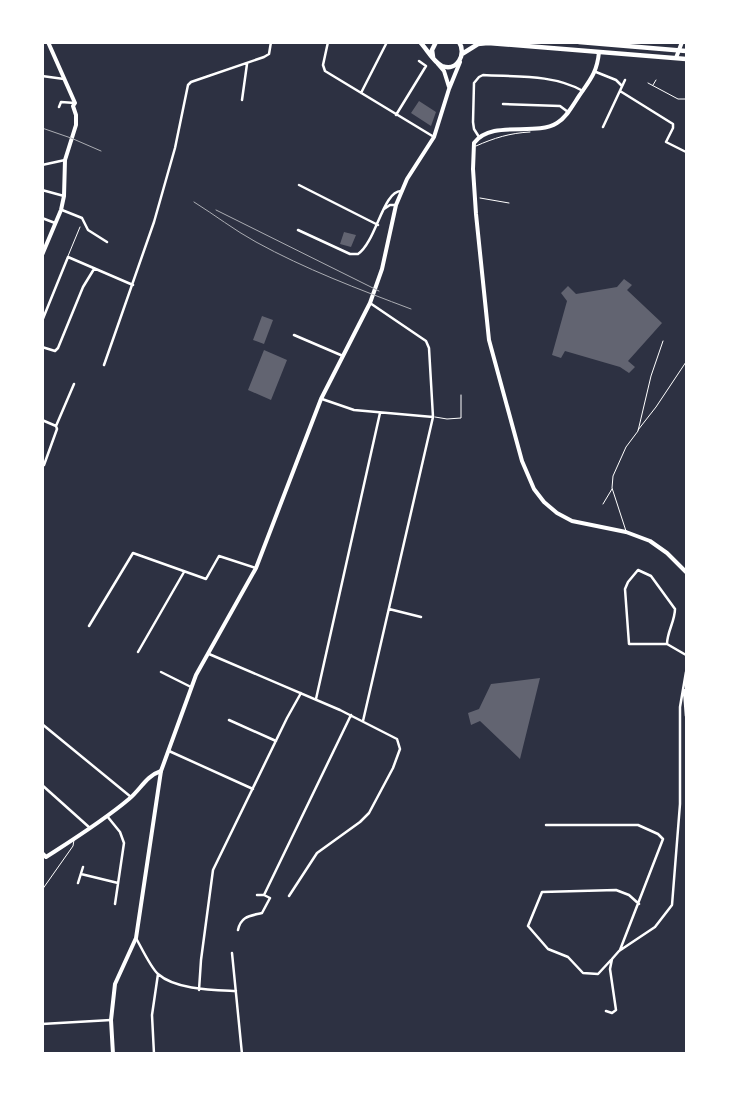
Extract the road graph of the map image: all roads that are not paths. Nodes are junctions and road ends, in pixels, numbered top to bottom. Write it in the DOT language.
graph roads {
  1 [pos="48,42"];
  2 [pos="271,42"];
  3 [pos="328,42"];
  4 [pos="388,42"];
  5 [pos="420,42"];
  6 [pos="436,42"];
  7 [pos="459,42"];
  8 [pos="579,42"];
  9 [pos="682,42"];
  10 [pos="547,45"];
  11 [pos="680,50"];
  12 [pos="686,51"];
  13 [pos="599,52"];
  14 [pos="462,54"];
  15 [pos="434,58"];
  16 [pos="676,58"];
  17 [pos="686,59"];
  18 [pos="460,60"];
  19 [pos="419,61"];
  20 [pos="247,64"];
  21 [pos="438,64"];
  22 [pos="596,72"];
  23 [pos="42,76"];
  24 [pos="64,79"];
  25 [pos="625,80"];
  26 [pos="656,80"];
  27 [pos="648,83"];
  28 [pos="622,86"];
  29 [pos="653,86"];
  30 [pos="449,89"];
  31 [pos="583,91"];
  32 [pos="620,91"];
  33 [pos="360,93"];
  34 [pos="242,100"];
  35 [pos="686,100"];
  36 [pos="74,103"];
  37 [pos="503,104"];
  38 [pos="59,107"];
  39 [pos="568,112"];
  40 [pos="396,115"];
  41 [pos="603,127"];
  42 [pos="530,132"];
  43 [pos="434,137"];
  44 [pos="479,137"];
  45 [pos="473,147"];
  46 [pos="686,152"];
  47 [pos="65,160"];
  48 [pos="42,165"];
  49 [pos="300,185"];
  50 [pos="42,190"];
  51 [pos="402,190"];
  52 [pos="64,196"];
  53 [pos="396,205"];
  54 [pos="384,209"];
  55 [pos="61,210"];
  56 [pos="42,218"];
  57 [pos="56,223"];
  58 [pos="378,225"];
  59 [pos="80,227"];
  60 [pos="298,230"];
  61 [pos="107,242"];
  62 [pos="42,255"];
  63 [pos="68,257"];
  64 [pos="94,270"];
  65 [pos="133,286"];
  66 [pos="370,301"];
  67 [pos="42,321"];
  68 [pos="294,335"];
  69 [pos="663,341"];
  70 [pos="42,347"];
  71 [pos="343,356"];
  72 [pos="686,362"];
  73 [pos="104,366"];
  74 [pos="74,384"];
  75 [pos="461,395"];
  76 [pos="321,399"];
  77 [pos="380,413"];
  78 [pos="433,416"];
  79 [pos="42,420"];
  80 [pos="56,426"];
  81 [pos="638,431"];
  82 [pos="44,464"];
  83 [pos="612,488"];
  84 [pos="603,504"];
  85 [pos="626,532"];
  86 [pos="256,568"];
  87 [pos="184,572"];
  88 [pos="686,572"];
  89 [pos="389,609"];
  90 [pos="421,617"];
  91 [pos="89,626"];
  92 [pos="667,644"];
  93 [pos="138,652"];
  94 [pos="208,653"];
  95 [pos="686,655"];
  96 [pos="161,672"];
  97 [pos="686,672"];
  98 [pos="684,686"];
  99 [pos="191,687"];
  100 [pos="301,693"];
  101 [pos="315,699"];
  102 [pos="351,715"];
  103 [pos="686,716"];
  104 [pos="229,720"];
  105 [pos="363,721"];
  106 [pos="42,724"];
  107 [pos="276,741"];
  108 [pos="169,751"];
  109 [pos="161,771"];
  110 [pos="42,785"];
  111 [pos="253,788"];
  112 [pos="131,797"];
  113 [pos="107,816"];
  114 [pos="546,825"];
  115 [pos="90,828"];
  116 [pos="74,839"];
  117 [pos="44,857"];
  118 [pos="83,868"];
  119 [pos="81,874"];
  120 [pos="78,883"];
  121 [pos="118,883"];
  122 [pos="42,890"];
  123 [pos="257,895"];
  124 [pos="264,895"];
  125 [pos="289,896"];
  126 [pos="115,904"];
  127 [pos="639,904"];
  128 [pos="238,930"];
  129 [pos="136,938"];
  130 [pos="619,951"];
  131 [pos="232,953"];
  132 [pos="612,959"];
  133 [pos="158,974"];
  134 [pos="199,990"];
  135 [pos="236,991"];
  136 [pos="606,1011"];
  137 [pos="111,1020"];
  138 [pos="42,1024"];
  139 [pos="113,1054"];
  140 [pos="154,1054"];
  141 [pos="242,1054"];
  1 -- 24 [label="street"];
  2 -- 20 [label="street"];
  3 -- 33 [label="street"];
  4 -- 33 [label="street"];
  5 -- 15 [label="main road"];
  6 -- 15 [label="main road"];
  7 -- 14 [label="main road"];
  8 -- 11 [label="main road"];
  9 -- 11 [label="street"];
  10 -- 13 [label="main road"];
  10 -- 14 [label="main road"];
  11 -- 12 [label="main road"];
  11 -- 16 [label="street"];
  13 -- 16 [label="main road"];
  13 -- 22 [label="street"];
  14 -- 18 [label="main road"];
  15 -- 21 [label="main road"];
  16 -- 17 [label="main road"];
  18 -- 21 [label="main road"];
  18 -- 30 [label="street"];
  19 -- 40 [label="street"];
  20 -- 34 [label="street"];
  20 -- 65 [label="street"];
  21 -- 30 [label="street"];
  22 -- 28 [label="street"];
  22 -- 31 [label="street"];
  23 -- 24 [label="street"];
  24 -- 36 [label="street"];
  25 -- 28 [label="street"];
  26 -- 29 [label="lane"];
  27 -- 29 [label="lane"];
  28 -- 32 [label="street"];
  29 -- 35 [label="lane"];
  30 -- 43 [label="street"];
  31 -- 39 [label="street"];
  31 -- 44 [label="street"];
  32 -- 41 [label="street"];
  32 -- 46 [label="street"];
  33 -- 40 [label="street"];
  36 -- 38 [label="street"];
  36 -- 47 [label="street"];
  37 -- 39 [label="street"];
  39 -- 44 [label="street"];
  40 -- 43 [label="street"];
  42 -- 45 [label="lane"];
  43 -- 51 [label="street"];
  44 -- 45 [label="street"];
  45 -- 85 [label="street"];
  47 -- 48 [label="street"];
  47 -- 52 [label="street"];
  49 -- 58 [label="street"];
  50 -- 52 [label="street"];
  51 -- 53 [label="street"];
  51 -- 54 [label="street"];
  52 -- 55 [label="street"];
  53 -- 54 [label="street"];
  53 -- 66 [label="street"];
  54 -- 58 [label="street"];
  55 -- 57 [label="street"];
  55 -- 61 [label="street"];
  56 -- 57 [label="street"];
  57 -- 62 [label="street"];
  58 -- 60 [label="street"];
  59 -- 63 [label="lane"];
  63 -- 64 [label="street"];
  63 -- 67 [label="street"];
  64 -- 65 [label="street"];
  64 -- 70 [label="street"];
  65 -- 73 [label="street"];
  66 -- 71 [label="street"];
  66 -- 78 [label="street"];
  68 -- 71 [label="street"];
  69 -- 81 [label="lane"];
  71 -- 76 [label="street"];
  72 -- 81 [label="lane"];
  74 -- 80 [label="street"];
  75 -- 78 [label="lane"];
  76 -- 77 [label="street"];
  76 -- 86 [label="street"];
  77 -- 78 [label="street"];
  77 -- 101 [label="street"];
  78 -- 89 [label="street"];
  79 -- 80 [label="street"];
  80 -- 82 [label="street"];
  81 -- 83 [label="lane"];
  83 -- 84 [label="lane"];
  83 -- 85 [label="lane"];
  85 -- 88 [label="street"];
  86 -- 87 [label="street"];
  86 -- 94 [label="street"];
  87 -- 91 [label="street"];
  87 -- 93 [label="street"];
  89 -- 90 [label="street"];
  89 -- 105 [label="street"];
  92 -- 92 [label="street"];
  92 -- 95 [label="street"];
  94 -- 99 [label="street"];
  94 -- 100 [label="street"];
  96 -- 99 [label="street"];
  97 -- 98 [label="street"];
  98 -- 103 [label="street"];
  98 -- 130 [label="street"];
  99 -- 108 [label="street"];
  100 -- 101 [label="street"];
  100 -- 107 [label="street"];
  101 -- 102 [label="street"];
  102 -- 105 [label="street"];
  102 -- 124 [label="street"];
  104 -- 107 [label="street"];
  105 -- 125 [label="street"];
  106 -- 112 [label="street"];
  107 -- 111 [label="street"];
  108 -- 109 [label="street"];
  108 -- 111 [label="street"];
  109 -- 112 [label="street"];
  109 -- 129 [label="street"];
  110 -- 115 [label="street"];
  111 -- 134 [label="street"];
  112 -- 113 [label="street"];
  113 -- 115 [label="street"];
  113 -- 121 [label="street"];
  114 -- 127 [label="street"];
  115 -- 116 [label="street"];
  116 -- 117 [label="street"];
  116 -- 122 [label="lane"];
  118 -- 119 [label="street"];
  119 -- 120 [label="street"];
  119 -- 121 [label="street"];
  121 -- 126 [label="street"];
  123 -- 124 [label="street"];
  124 -- 128 [label="street"];
  127 -- 130 [label="street"];
  127 -- 132 [label="street"];
  129 -- 133 [label="street"];
  129 -- 137 [label="street"];
  130 -- 132 [label="street"];
  131 -- 135 [label="street"];
  132 -- 136 [label="street"];
  133 -- 134 [label="street"];
  133 -- 140 [label="street"];
  134 -- 135 [label="street"];
  135 -- 141 [label="street"];
  137 -- 138 [label="street"];
  137 -- 139 [label="street"];
}
